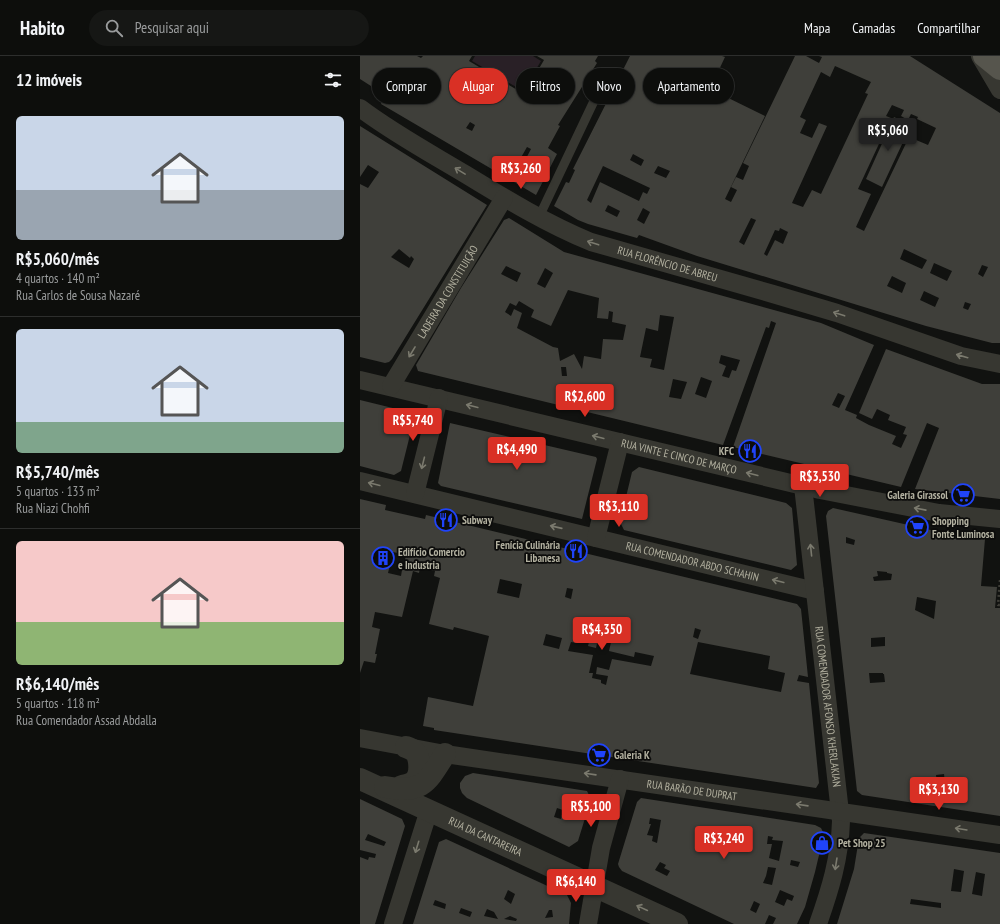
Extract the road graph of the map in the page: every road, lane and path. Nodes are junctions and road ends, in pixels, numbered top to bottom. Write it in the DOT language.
graph roads {
  1 [pos="980,56"];
  2 [pos="984,56"];
  3 [pos="1000,70"];
  4 [pos="1000,90"];
  5 [pos="593,104"];
  6 [pos="360,108"];
  7 [pos="504,198"];
  8 [pos="539,217"];
  9 [pos="1000,364"];
  10 [pos="360,380"];
  11 [pos="391,386"];
  12 [pos="439,398"];
  13 [pos="620,442"];
  14 [pos="360,481"];
  15 [pos="804,486"];
  16 [pos="415,494"];
  17 [pos="1000,519"];
  18 [pos="596,538"];
  19 [pos="1000,580"];
  20 [pos="815,590"];
  21 [pos="1000,605"];
  22 [pos="360,738"];
  23 [pos="406,747"];
  24 [pos="445,754"];
  25 [pos="429,779"];
  26 [pos="620,779"];
  27 [pos="364,781"];
  28 [pos="392,788"];
  29 [pos="429,810"];
  30 [pos="841,811"];
  31 [pos="1000,835"];
  32 [pos="594,886"];
  33 [pos="393,924"];
  34 [pos="588,924"];
  35 [pos="677,924"];
  36 [pos="818,924"];
  1 -- 4 [label="street"];
  2 -- 3 [label="main road"];
  5 -- 8 [label="lane"];
  7 -- 6 [label="street, RUA FLORÊNCIO DE ABREU, one-way"];
  7 -- 8 [label="street, RUA FLORÊNCIO DE ABREU"];
  7 -- 11 [label="street, LADEIRA DA CONSTITUIÇÃO, one-way"];
  9 -- 8 [label="street, RUA FLORÊNCIO DE ABREU, one-way"];
  10 -- 11 [label="street, RUA VINTE E CINCO DE MARÇO"];
  11 -- 12 [label="street, RUA VINTE E CINCO DE MARÇO"];
  13 -- 12 [label="street, RUA VINTE E CINCO DE MARÇO, one-way"];
  12 -- 16 [label="street, one-way"];
  15 -- 13 [label="street, RUA VINTE E CINCO DE MARÇO, one-way"];
  13 -- 18 [label="street"];
  16 -- 14 [label="street, RUA COMENDADOR ABDO SCHAHIN, one-way"];
  17 -- 15 [label="street, RUA VINTE E CINCO DE MARÇO, one-way"];
  20 -- 15 [label="street, RUA COMENDADOR AFONSO KHERLAKIAN, one-way"];
  18 -- 16 [label="street, RUA COMENDADOR ABDO SCHAHIN, one-way"];
  20 -- 18 [label="street, RUA COMENDADOR ABDO SCHAHIN, one-way"];
  19 -- 21 [label="path"];
  20 -- 30 [label="street, RUA COMENDADOR AFONSO KHERLAKIAN"];
  22 -- 23 [label="street, RUA BARÃO DE DUPRAT"];
  23 -- 24 [label="street, RUA BARÃO DE DUPRAT"];
  23 -- 28 [label="street"];
  24 -- 25 [label="street"];
  26 -- 24 [label="street, RUA BARÃO DE DUPRAT, one-way"];
  25 -- 28 [label="street"];
  25 -- 29 [label="street"];
  30 -- 26 [label="street, RUA BARÃO DE DUPRAT, one-way"];
  26 -- 32 [label="street"];
  27 -- 28 [label="street"];
  27 -- 29 [label="street, RUA DA CANTAREIRA"];
  29 -- 32 [label="street, RUA DA CANTAREIRA"];
  29 -- 33 [label="street, one-way"];
  31 -- 30 [label="street, RUA BARÃO DE DUPRAT, one-way"];
  30 -- 36 [label="street, RUA COMENDADOR AFONSO KHERLAKIAN, one-way"];
  32 -- 34 [label="street"];
  35 -- 32 [label="street, RUA DA CANTAREIRA, one-way"];
}
